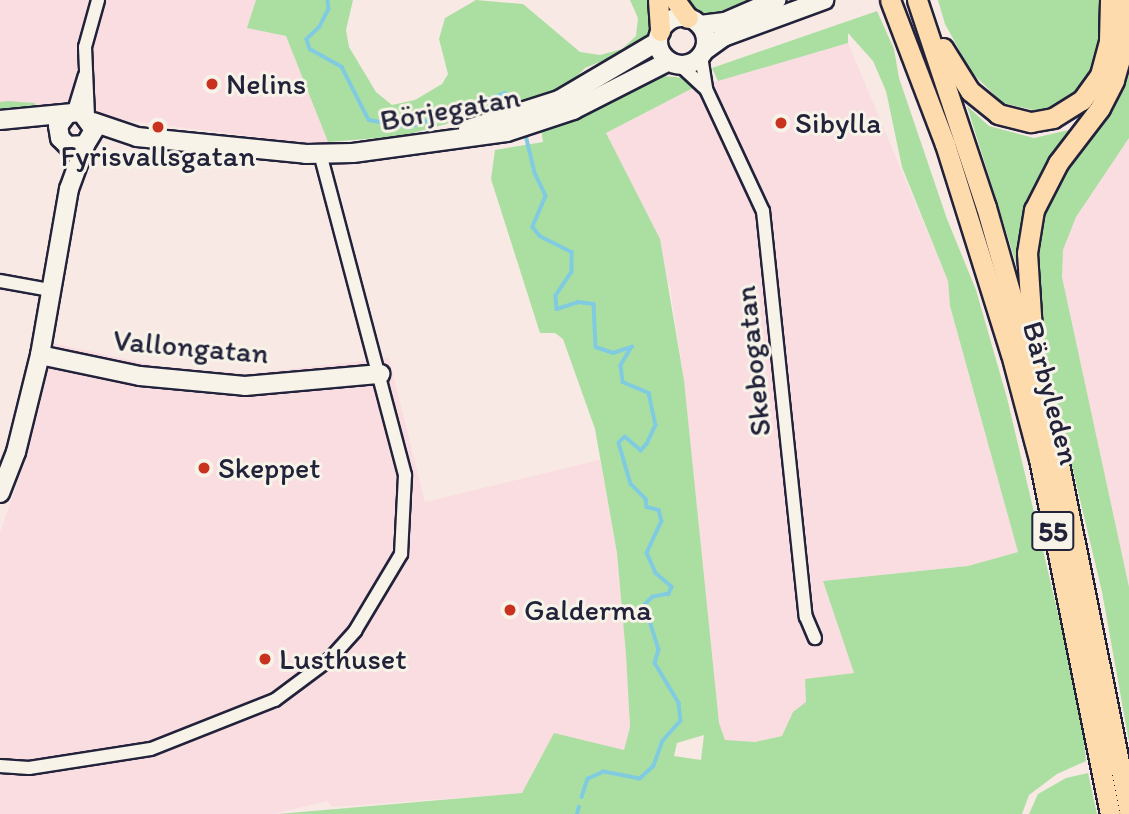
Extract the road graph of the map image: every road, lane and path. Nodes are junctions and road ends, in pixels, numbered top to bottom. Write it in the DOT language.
graph roads {
  1 [pos="98,0"];
  2 [pos="658,0"];
  3 [pos="676,0"];
  4 [pos="776,0"];
  5 [pos="824,0"];
  6 [pos="890,0"];
  7 [pos="1110,0"];
  8 [pos="1124,0"];
  9 [pos="920,7"];
  10 [pos="694,21"];
  11 [pos="659,37"];
  12 [pos="702,54"];
  13 [pos="674,63"];
  14 [pos="706,89"];
  15 [pos="534,117"];
  16 [pos="0,121"];
  17 [pos="83,125"];
  18 [pos="62,140"];
  19 [pos="320,154"];
  20 [pos="69,189"];
  21 [pos="0,281"];
  22 [pos="50,290"];
  23 [pos="40,355"];
  24 [pos="1032,363"];
  25 [pos="380,374"];
  26 [pos="0,494"];
  27 [pos="815,638"];
  28 [pos="0,766"];
  29 [pos="1129,811"];
  30 [pos="1110,814"];
  1 -- 17 [label="street"];
  2 -- 11 [label="main road"];
  3 -- 10 [label="main road"];
  4 -- 10 [label="street"];
  5 -- 12 [label="street"];
  6 -- 30 [label="main road, Bärbyleden / 55"];
  7 -- 9 [label="main road"];
  8 -- 24 [label="main road"];
  9 -- 24 [label="main road, Bärbyleden / 55"];
  10 -- 11 [label="street"];
  10 -- 12 [label="street"];
  11 -- 13 [label="street"];
  11 -- 15 [label="street, Börjegatan"];
  12 -- 13 [label="street"];
  12 -- 14 [label="street, Skebogatan"];
  13 -- 14 [label="street, Skebogatan"];
  13 -- 15 [label="street, Börjegatan"];
  14 -- 27 [label="street, Skebogatan"];
  15 -- 19 [label="street, Börjegatan"];
  16 -- 17 [label="street, Börjegatan"];
  16 -- 18 [label="street, Börjegatan"];
  17 -- 18 [label="street, Börjegatan"];
  17 -- 18 [label="street"];
  17 -- 19 [label="street, Börjegatan"];
  17 -- 20 [label="street"];
  18 -- 20 [label="street"];
  19 -- 25 [label="street"];
  20 -- 22 [label="street"];
  21 -- 22 [label="street"];
  22 -- 23 [label="street"];
  23 -- 25 [label="street, Vallongatan"];
  23 -- 26 [label="street"];
  24 -- 29 [label="main road, Bärbyleden / 55"];
  25 -- 28 [label="street"];
}
